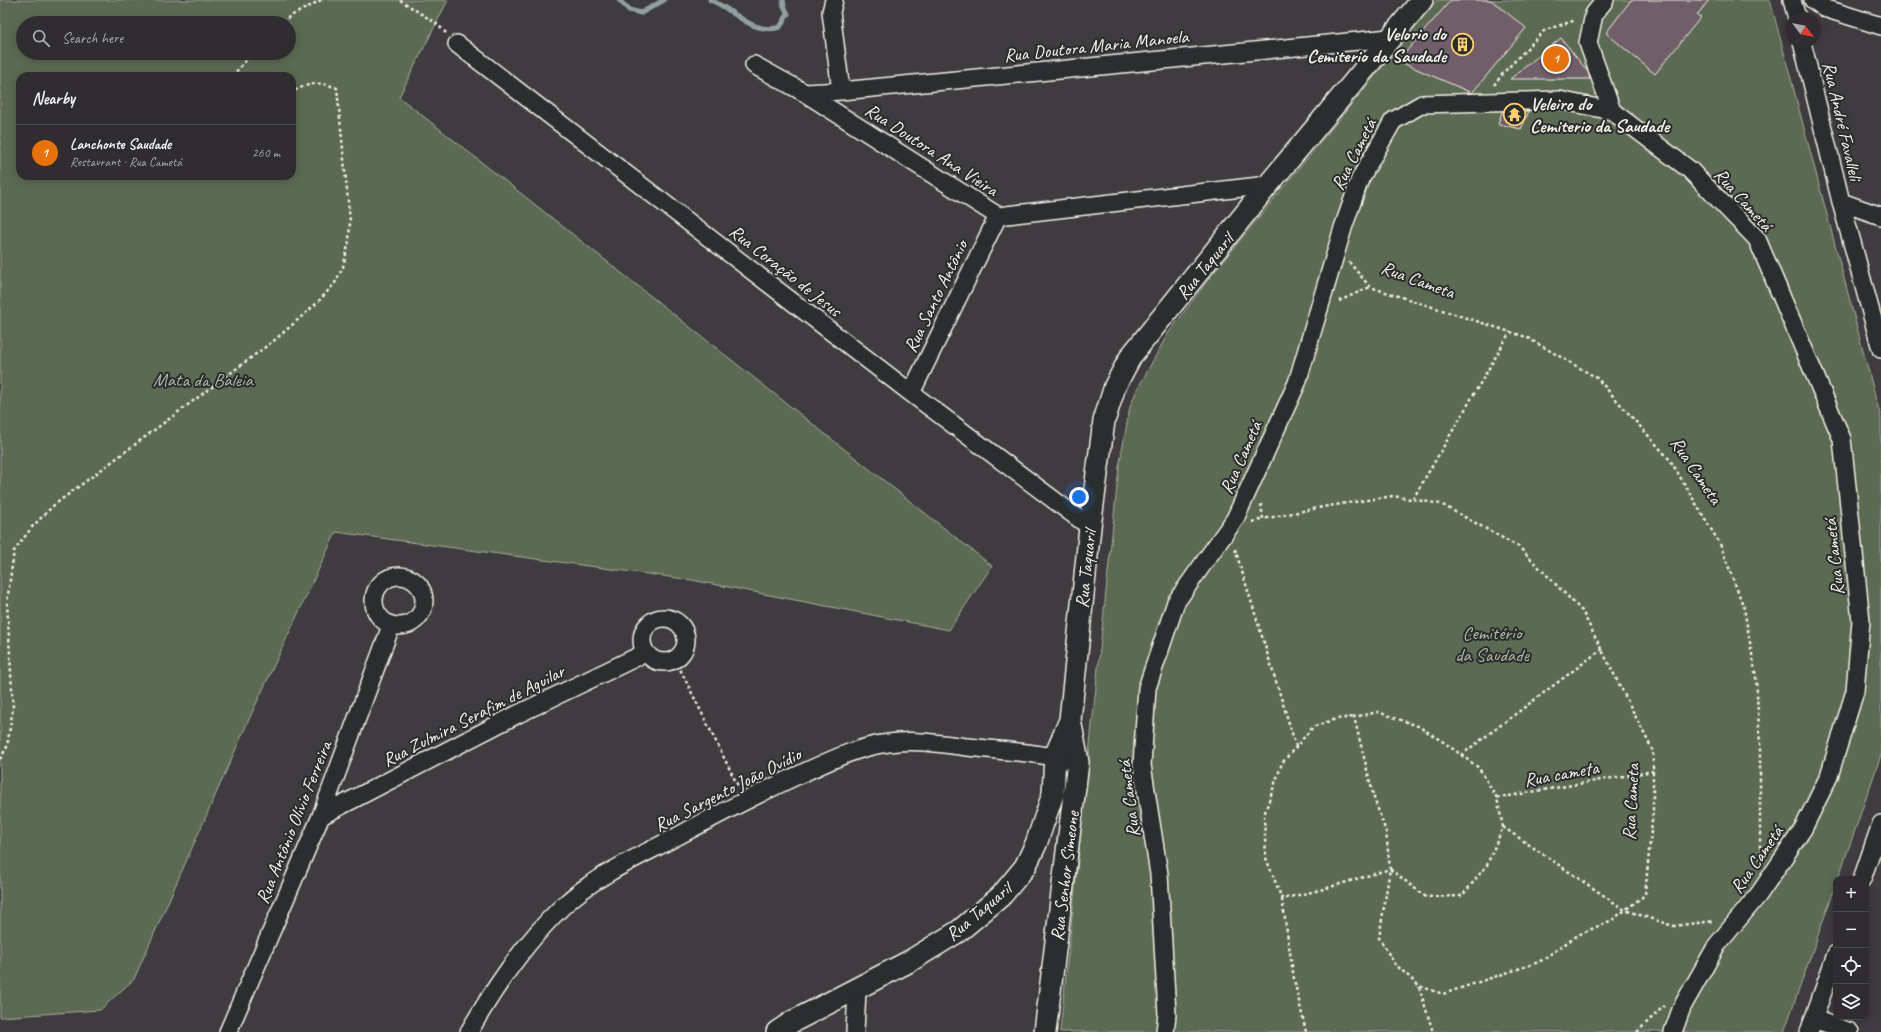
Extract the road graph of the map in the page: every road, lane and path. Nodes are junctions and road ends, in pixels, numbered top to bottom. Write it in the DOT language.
graph roads {
  1 [pos="321,0"];
  2 [pos="400,0"];
  3 [pos="834,0"];
  4 [pos="1422,0"];
  5 [pos="1604,0"];
  6 [pos="1792,0"];
  7 [pos="1813,0"];
  8 [pos="1840,0"];
  9 [pos="1795,12"];
  10 [pos="1594,14"];
  11 [pos="291,16"];
  12 [pos="1855,17"];
  13 [pos="1881,26"];
  14 [pos="1390,38"];
  15 [pos="457,44"];
  16 [pos="1803,48"];
  17 [pos="247,60"];
  18 [pos="754,65"];
  19 [pos="236,72"];
  20 [pos="296,90"];
  21 [pos="841,91"];
  22 [pos="805,93"];
  23 [pos="1480,102"];
  24 [pos="1612,111"];
  25 [pos="1268,185"];
  26 [pos="1841,202"];
  27 [pos="998,216"];
  28 [pos="1881,216"];
  29 [pos="1337,248"];
  30 [pos="1370,286"];
  31 [pos="1319,310"];
  32 [pos="1510,332"];
  33 [pos="1881,349"];
  34 [pos="911,393"];
  35 [pos="1413,500"];
  36 [pos="1261,503"];
  37 [pos="1263,519"];
  38 [pos="1090,527"];
  39 [pos="1228,528"];
  40 [pos="391,626"];
  41 [pos="1602,649"];
  42 [pos="645,653"];
  43 [pos="676,659"];
  44 [pos="1354,717"];
  45 [pos="1070,720"];
  46 [pos="1296,746"];
  47 [pos="1461,755"];
  48 [pos="1055,756"];
  49 [pos="0,760"];
  50 [pos="1078,762"];
  51 [pos="1653,771"];
  52 [pos="1497,798"];
  53 [pos="744,800"];
  54 [pos="321,816"];
  55 [pos="1881,824"];
  56 [pos="1503,827"];
  57 [pos="1390,869"];
  58 [pos="1863,876"];
  59 [pos="1760,893"];
  60 [pos="1282,899"];
  61 [pos="1625,910"];
  62 [pos="1738,919"];
  63 [pos="1833,963"];
  64 [pos="1419,986"];
  65 [pos="857,990"];
  66 [pos="1811,1025"];
  67 [pos="228,1032"];
  68 [pos="469,1032"];
  69 [pos="777,1032"];
  70 [pos="855,1032"];
  71 [pos="1045,1032"];
  72 [pos="1165,1032"];
  73 [pos="1306,1032"];
  74 [pos="1434,1032"];
  75 [pos="1673,1032"];
  76 [pos="1850,1032"];
  1 -- 11 [label="path"];
  2 -- 15 [label="path"];
  3 -- 21 [label="street"];
  4 -- 14 [label="street, Rua Taquaril"];
  5 -- 10 [label="street"];
  6 -- 9 [label="street"];
  7 -- 12 [label="street"];
  8 -- 12 [label="street"];
  10 -- 23 [label="path"];
  10 -- 24 [label="street"];
  12 -- 13 [label="street"];
  14 -- 21 [label="street, Rua Doutora Maria Manoela"];
  14 -- 25 [label="street, Rua Taquaril"];
  15 -- 34 [label="street, Rua Coração de Jesus"];
  16 -- 26 [label="street, Rua André Favalleli"];
  17 -- 19 [label="path"];
  18 -- 22 [label="street, Rua Doutora Ana Vieira"];
  20 -- 49 [label="path"];
  21 -- 22 [label="street, Rua Doutora Maria Manoela"];
  22 -- 27 [label="street, Rua Doutora Ana Vieira"];
  23 -- 24 [label="street, Rua Cametá"];
  23 -- 29 [label="street, Rua Cametá"];
  24 -- 59 [label="street, Rua Cametá"];
  25 -- 27 [label="street, Rua Doutora Ana Vieira"];
  25 -- 38 [label="street, Rua Taquaril"];
  26 -- 28 [label="street"];
  26 -- 33 [label="street, Rua André Favalleli"];
  27 -- 34 [label="street, Rua Santo Antônio"];
  29 -- 30 [label="path, Rua Cameta"];
  29 -- 31 [label="street, Rua Cametá"];
  30 -- 31 [label="path"];
  30 -- 32 [label="path, Rua Cameta"];
  31 -- 39 [label="street, Rua Cametá"];
  32 -- 35 [label="path"];
  32 -- 59 [label="path, Rua Cameta"];
  34 -- 38 [label="street, Rua Coração de Jesus"];
  35 -- 37 [label="path, Rua Cameta"];
  35 -- 41 [label="path, Rua Cameta"];
  36 -- 37 [label="path"];
  37 -- 39 [label="path, Rua Cameta"];
  38 -- 45 [label="street, Rua Taquaril"];
  39 -- 46 [label="path"];
  39 -- 72 [label="street, Rua Cametá"];
  40 -- 54 [label="street, Rua Antônio Olívio Ferreira"];
  41 -- 47 [label="path"];
  41 -- 51 [label="path, Rua Cameta"];
  42 -- 43 [label="street"];
  42 -- 43 [label="street"];
  42 -- 54 [label="street, Rua Zulmira Serafim de Aguilar"];
  43 -- 53 [label="path"];
  44 -- 46 [label="path"];
  44 -- 47 [label="path"];
  44 -- 57 [label="path, Rua Cameta"];
  45 -- 48 [label="street, Rua Taquaril"];
  45 -- 50 [label="street, Rua Senhor Simeone"];
  46 -- 60 [label="path"];
  47 -- 52 [label="path"];
  48 -- 50 [label="street, Rua Sargento João Ovídio"];
  48 -- 53 [label="street, Rua Sargento João Ovídio"];
  48 -- 65 [label="street, Rua Taquaril"];
  50 -- 71 [label="street, Rua Senhor Simeone"];
  51 -- 52 [label="path, Rua cameta"];
  51 -- 61 [label="path, Rua Cameta"];
  52 -- 56 [label="path"];
  53 -- 68 [label="street, Rua Sargento João Ovídio"];
  54 -- 67 [label="street, Rua Antônio Olívio Ferreira"];
  55 -- 58 [label="street"];
  56 -- 57 [label="path"];
  56 -- 61 [label="path"];
  57 -- 60 [label="path"];
  57 -- 64 [label="path, Rua Cameta"];
  59 -- 62 [label="street, Rua Cametá"];
  60 -- 73 [label="path"];
  61 -- 62 [label="path"];
  61 -- 64 [label="path, Rua Cameta"];
  62 -- 75 [label="street, Rua Cametá"];
  63 -- 66 [label="street"];
  64 -- 74 [label="path, Rua Cameta"];
  65 -- 69 [label="street, Rua Taquaril"];
  65 -- 70 [label="street"];
  66 -- 76 [label="street"];
}
